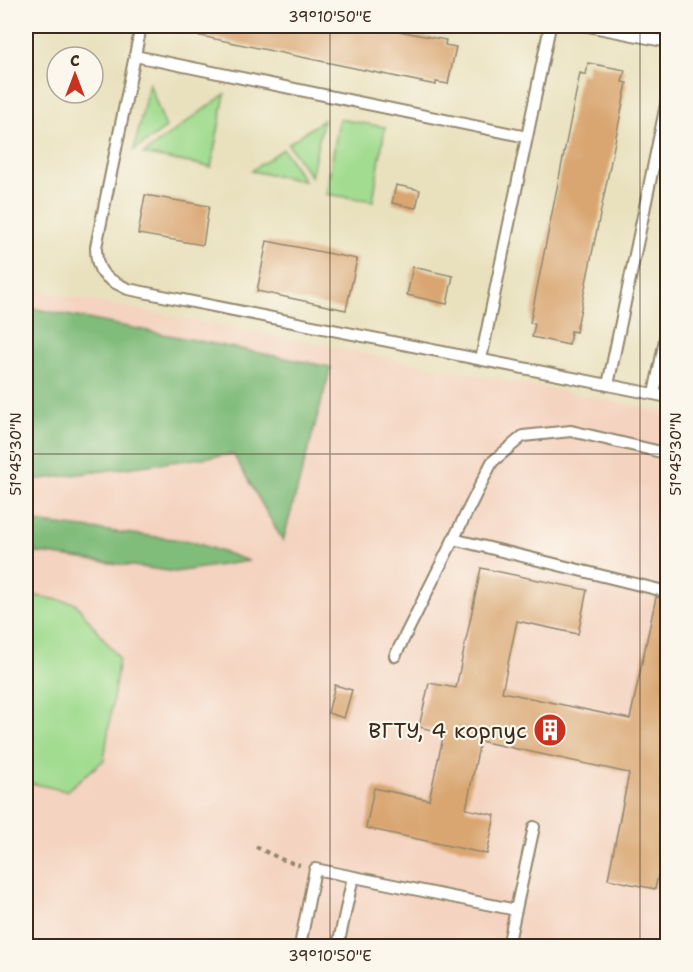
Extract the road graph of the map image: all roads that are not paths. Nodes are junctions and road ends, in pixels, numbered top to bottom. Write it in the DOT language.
graph roads {
  1 [pos="141,26"];
  2 [pos="550,26"];
  3 [pos="588,26"];
  4 [pos="668,42"];
  5 [pos="135,56"];
  6 [pos="668,96"];
  7 [pos="527,137"];
  8 [pos="668,325"];
  9 [pos="481,359"];
  10 [pos="608,384"];
  11 [pos="654,394"];
  12 [pos="668,397"];
  13 [pos="668,456"];
  14 [pos="453,539"];
  15 [pos="668,592"];
  16 [pos="395,656"];
  17 [pos="534,827"];
  18 [pos="353,877"];
  19 [pos="516,910"];
  20 [pos="300,946"];
  21 [pos="338,946"];
  22 [pos="508,946"];
  1 -- 5 [label="lane"];
  2 -- 7 [label="lane"];
  3 -- 4 [label="lane"];
  5 -- 7 [label="lane"];
  5 -- 9 [label="lane"];
  6 -- 10 [label="lane"];
  7 -- 9 [label="lane"];
  8 -- 11 [label="lane"];
  9 -- 10 [label="lane"];
  10 -- 11 [label="lane"];
  11 -- 12 [label="lane"];
  13 -- 14 [label="lane"];
  14 -- 15 [label="lane"];
  14 -- 16 [label="lane"];
  17 -- 19 [label="lane"];
  18 -- 19 [label="lane"];
  18 -- 20 [label="lane"];
  18 -- 21 [label="lane"];
  19 -- 22 [label="lane"];
}
